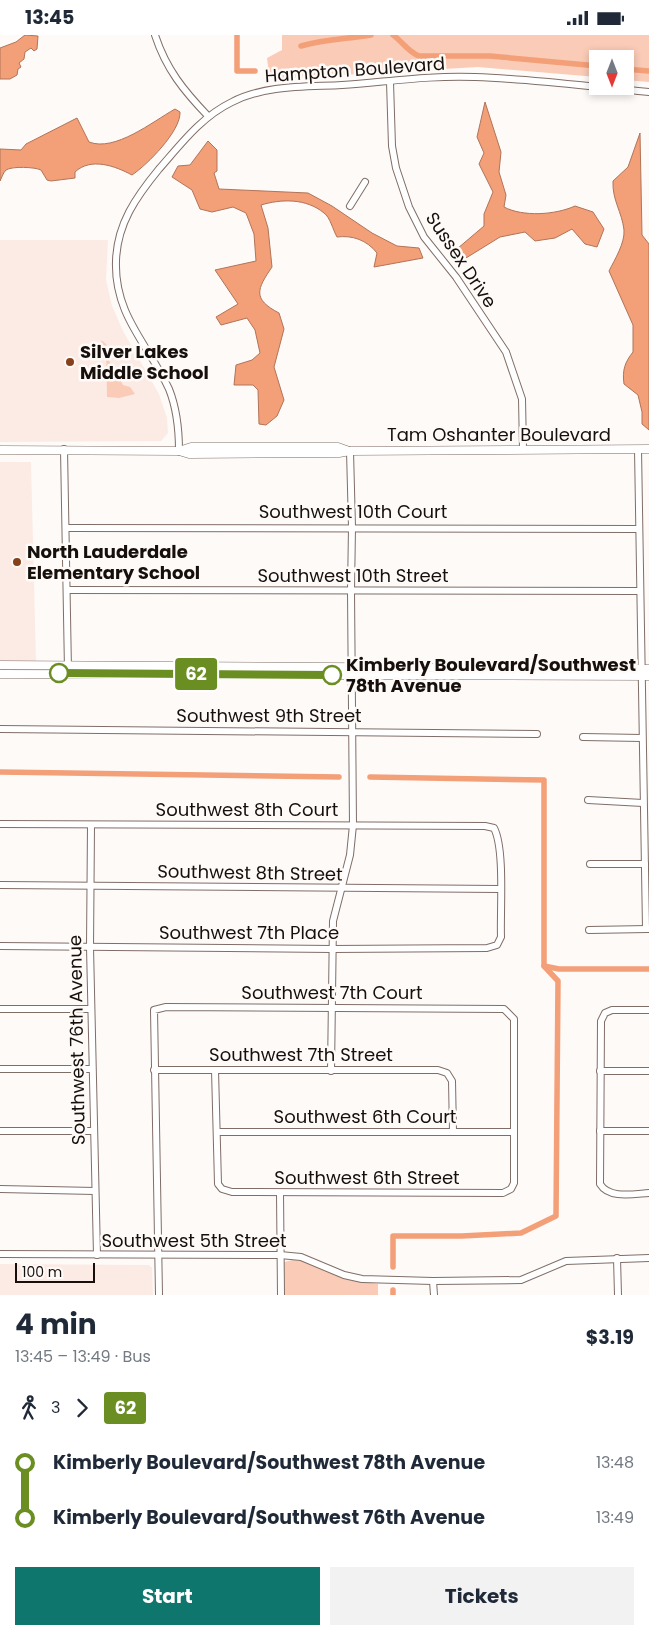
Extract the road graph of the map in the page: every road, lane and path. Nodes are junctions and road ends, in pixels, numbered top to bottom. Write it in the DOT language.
graph roads {
  1 [pos="155,35"];
  2 [pos="390,82"];
  3 [pos="649,92"];
  4 [pos="208,116"];
  5 [pos="365,182"];
  6 [pos="350,206"];
  7 [pos="64,449"];
  8 [pos="524,449"];
  9 [pos="638,449"];
  10 [pos="649,449"];
  11 [pos="0,450"];
  12 [pos="179,451"];
  13 [pos="350,451"];
  14 [pos="352,527"];
  15 [pos="66,528"];
  16 [pos="639,529"];
  17 [pos="66,590"];
  18 [pos="351,591"];
  19 [pos="640,591"];
  20 [pos="0,665"];
  21 [pos="28,666"];
  22 [pos="68,670"];
  23 [pos="0,672"];
  24 [pos="352,672"];
  25 [pos="645,673"];
  26 [pos="0,729"];
  27 [pos="352,731"];
  28 [pos="537,734"];
  29 [pos="582,737"];
  30 [pos="642,738"];
  31 [pos="588,800"];
  32 [pos="644,803"];
  33 [pos="0,824"];
  34 [pos="91,825"];
  35 [pos="353,825"];
  36 [pos="590,864"];
  37 [pos="644,864"];
  38 [pos="0,885"];
  39 [pos="91,886"];
  40 [pos="342,889"];
  41 [pos="500,889"];
  42 [pos="590,929"];
  43 [pos="647,929"];
  44 [pos="0,946"];
  45 [pos="90,947"];
  46 [pos="332,949"];
  47 [pos="331,1007"];
  48 [pos="0,1009"];
  49 [pos="91,1009"];
  50 [pos="649,1009"];
  51 [pos="0,1069"];
  52 [pos="92,1069"];
  53 [pos="154,1070"];
  54 [pos="215,1070"];
  55 [pos="331,1071"];
  56 [pos="600,1071"];
  57 [pos="649,1071"];
  58 [pos="0,1131"];
  59 [pos="94,1131"];
  60 [pos="600,1131"];
  61 [pos="649,1131"];
  62 [pos="217,1132"];
  63 [pos="453,1132"];
  64 [pos="514,1132"];
  65 [pos="0,1189"];
  66 [pos="95,1191"];
  67 [pos="280,1193"];
  68 [pos="649,1193"];
  69 [pos="0,1254"];
  70 [pos="97,1255"];
  71 [pos="280,1255"];
  72 [pos="158,1256"];
  73 [pos="617,1258"];
  74 [pos="649,1258"];
  75 [pos="434,1281"];
  76 [pos="159,1295"];
  77 [pos="281,1295"];
  78 [pos="434,1295"];
  79 [pos="618,1295"];
  1 -- 4 [label="street"];
  2 -- 3 [label="street, Hampton Boulevard"];
  2 -- 4 [label="street, Hampton Boulevard"];
  2 -- 8 [label="street, Sussex Drive"];
  4 -- 12 [label="street, Hampton Boulevard"];
  5 -- 6 [label="street"];
  7 -- 11 [label="street, Tam Oshanter Boulevard"];
  7 -- 12 [label="street, Tam Oshanter Boulevard"];
  7 -- 15 [label="street"];
  8 -- 9 [label="street, Tam Oshanter Boulevard"];
  8 -- 13 [label="street, Tam Oshanter Boulevard"];
  9 -- 10 [label="street, Tam Oshanter Boulevard"];
  9 -- 16 [label="street"];
  12 -- 13 [label="street, Tam Oshanter Boulevard"];
  13 -- 14 [label="street"];
  14 -- 15 [label="street, Southwest 10th Court"];
  14 -- 16 [label="street, Southwest 10th Court"];
  14 -- 18 [label="street"];
  15 -- 17 [label="street"];
  16 -- 19 [label="street"];
  17 -- 18 [label="street, Southwest 10th Street"];
  17 -- 22 [label="street"];
  18 -- 19 [label="street, Southwest 10th Street"];
  18 -- 24 [label="street"];
  19 -- 25 [label="street"];
  20 -- 21 [label="street"];
  21 -- 22 [label="street"];
  21 -- 23 [label="street"];
  22 -- 23 [label="street"];
  22 -- 24 [label="street"];
  24 -- 25 [label="street"];
  24 -- 27 [label="street"];
  25 -- 30 [label="street"];
  26 -- 27 [label="street, Southwest 9th Street"];
  27 -- 28 [label="street, Southwest 9th Street"];
  27 -- 35 [label="street"];
  29 -- 30 [label="street"];
  30 -- 32 [label="street"];
  31 -- 32 [label="street"];
  32 -- 37 [label="street"];
  33 -- 34 [label="street, Southwest 8th Court"];
  34 -- 35 [label="street, Southwest 8th Court"];
  34 -- 39 [label="street, Southwest 76th Avenue"];
  35 -- 40 [label="street"];
  35 -- 41 [label="street, Southwest 8th Court"];
  36 -- 37 [label="street"];
  37 -- 43 [label="street"];
  38 -- 39 [label="street, Southwest 8th Street"];
  39 -- 40 [label="street, Southwest 8th Street"];
  39 -- 45 [label="street, Southwest 76th Avenue"];
  40 -- 41 [label="street, Southwest 8th Street"];
  40 -- 46 [label="street"];
  41 -- 46 [label="street, Southwest 7th Place"];
  42 -- 43 [label="street"];
  44 -- 45 [label="street, Southwest 7th Place"];
  45 -- 46 [label="street, Southwest 7th Place"];
  45 -- 49 [label="street, Southwest 76th Avenue"];
  46 -- 47 [label="street"];
  47 -- 53 [label="street, Southwest 7th Court"];
  47 -- 55 [label="street"];
  47 -- 64 [label="street, Southwest 7th Court"];
  48 -- 49 [label="street"];
  49 -- 52 [label="street, Southwest 76th Avenue"];
  50 -- 56 [label="street"];
  51 -- 52 [label="street"];
  52 -- 59 [label="street, Southwest 76th Avenue"];
  53 -- 54 [label="street, Southwest 7th Street"];
  53 -- 72 [label="street"];
  54 -- 55 [label="street, Southwest 7th Street"];
  54 -- 62 [label="street"];
  55 -- 63 [label="street, Southwest 7th Street"];
  56 -- 57 [label="street"];
  56 -- 60 [label="street"];
  58 -- 59 [label="street"];
  59 -- 66 [label="street, Southwest 76th Avenue"];
  60 -- 61 [label="street"];
  60 -- 68 [label="street"];
  62 -- 63 [label="street, Southwest 6th Court"];
  62 -- 67 [label="street, Southwest 6th Street"];
  63 -- 64 [label="street, Southwest 6th Court"];
  64 -- 67 [label="street, Southwest 6th Street"];
  65 -- 66 [label="street"];
  66 -- 70 [label="street, Southwest 76th Avenue"];
  67 -- 71 [label="street"];
  69 -- 70 [label="street, Southwest 5th Street"];
  70 -- 72 [label="street, Southwest 5th Street"];
  71 -- 72 [label="street, Southwest 5th Street"];
  71 -- 75 [label="street, Southwest 5th Street"];
  71 -- 77 [label="street"];
  72 -- 76 [label="street"];
  73 -- 74 [label="street, Southwest 5th Street"];
  73 -- 75 [label="street, Southwest 5th Street"];
  73 -- 79 [label="street"];
  75 -- 78 [label="street"];
}
